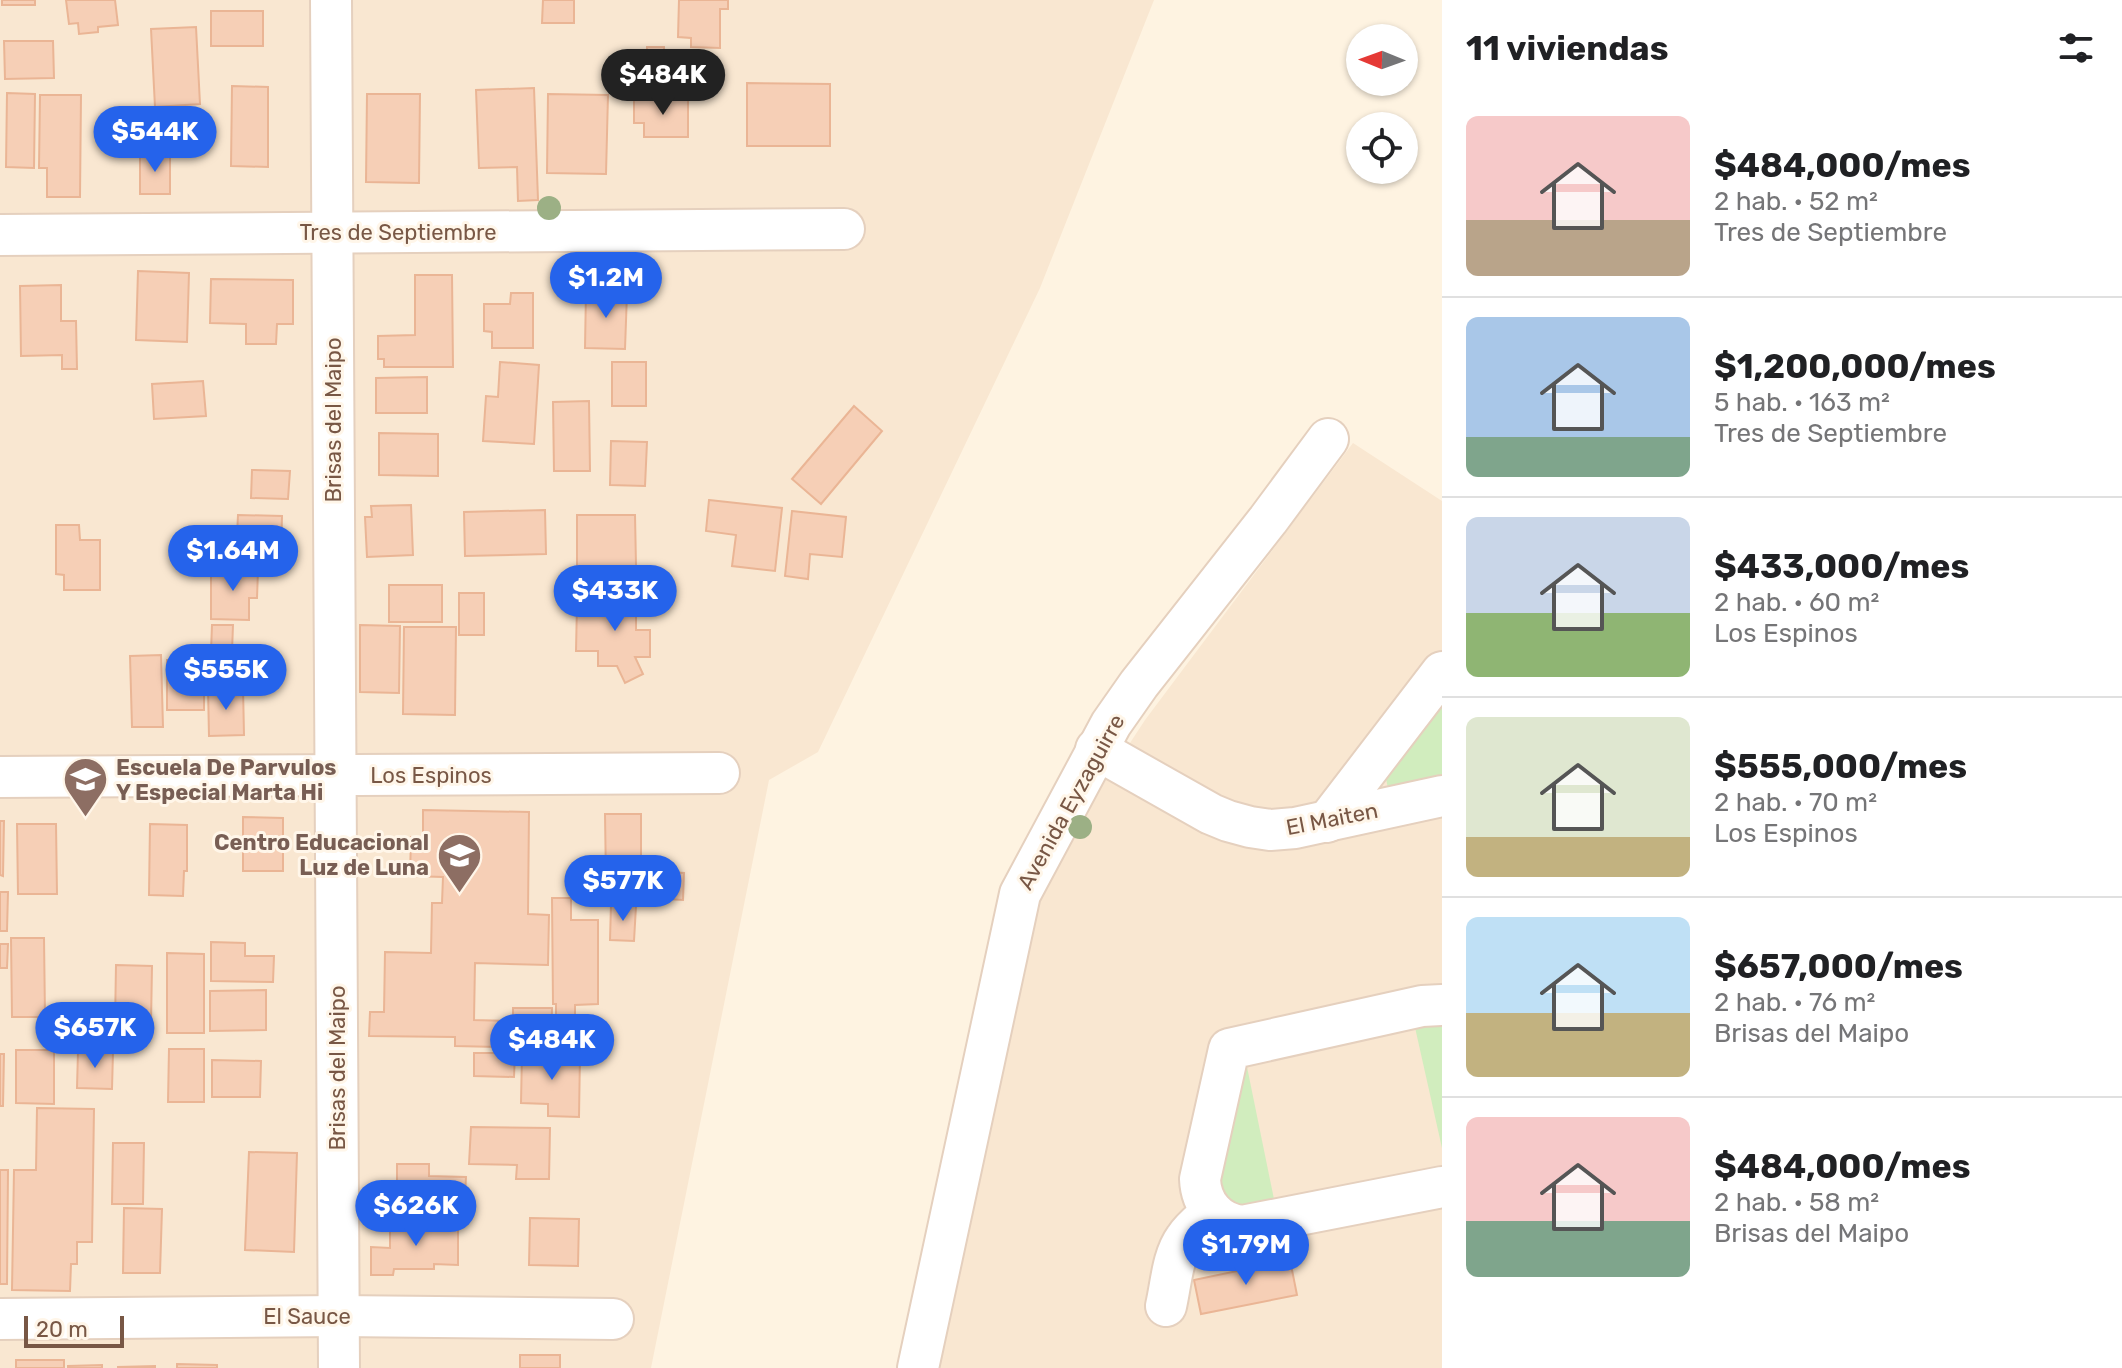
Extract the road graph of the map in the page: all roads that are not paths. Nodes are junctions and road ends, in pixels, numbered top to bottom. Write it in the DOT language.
graph roads {
  1 [pos="331,0"];
  2 [pos="844,229"];
  3 [pos="332,232"];
  4 [pos="0,235"];
  5 [pos="1328,439"];
  6 [pos="1442,672"];
  7 [pos="1096,749"];
  8 [pos="719,773"];
  9 [pos="335,775"];
  10 [pos="0,777"];
  11 [pos="1442,796"];
  12 [pos="1327,822"];
  13 [pos="1442,1005"];
  14 [pos="1442,1187"];
  15 [pos="1212,1212"];
  16 [pos="1166,1306"];
  17 [pos="339,1316"];
  18 [pos="0,1319"];
  19 [pos="613,1319"];
  20 [pos="339,1368"];
  21 [pos="918,1368"];
  1 -- 3 [label="street, Brisas del Maipo"];
  2 -- 3 [label="street, Tres de Septiembre"];
  3 -- 4 [label="street, Tres de Septiembre"];
  3 -- 9 [label="street, Brisas del Maipo"];
  5 -- 7 [label="street, Avenida Eyzaguirre"];
  6 -- 12 [label="street"];
  7 -- 12 [label="street, El Maiten"];
  7 -- 21 [label="street, Avenida Eyzaguirre"];
  8 -- 9 [label="street, Los Espinos"];
  9 -- 10 [label="street, Los Espinos"];
  9 -- 17 [label="street, Brisas del Maipo"];
  11 -- 12 [label="street, El Maiten"];
  13 -- 15 [label="street"];
  14 -- 15 [label="street"];
  15 -- 16 [label="street"];
  17 -- 18 [label="street, El Sauce"];
  17 -- 19 [label="street, El Sauce"];
  17 -- 20 [label="street, Brisas del Maipo"];
}
